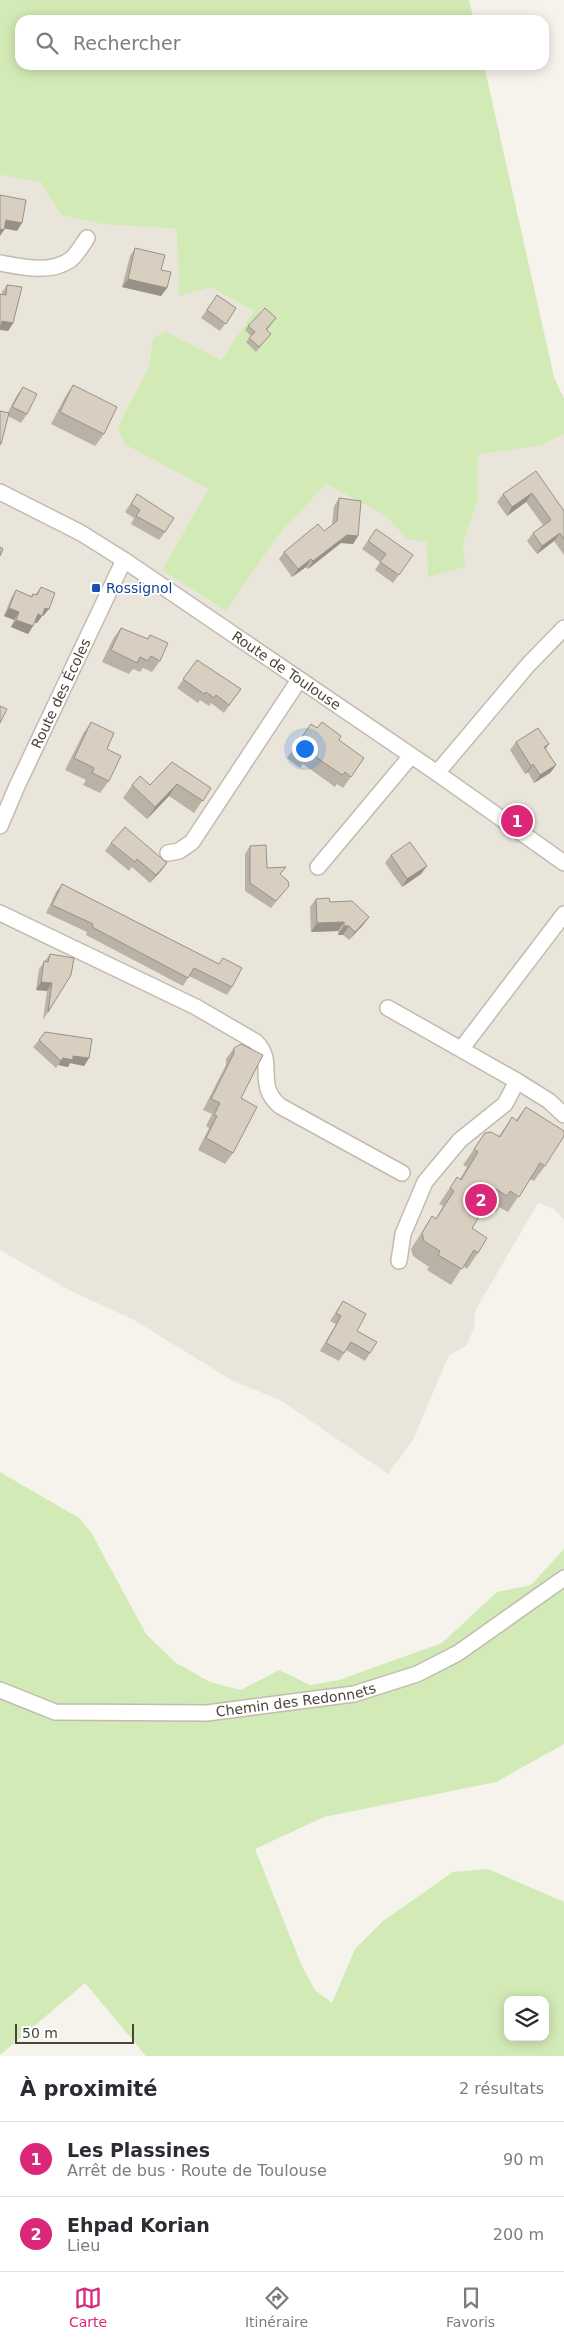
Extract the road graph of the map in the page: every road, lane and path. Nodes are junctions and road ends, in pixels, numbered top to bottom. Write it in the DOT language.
graph roads {
  1 [pos="87,238"];
  2 [pos="0,263"];
  3 [pos="0,492"];
  4 [pos="124,560"];
  5 [pos="564,628"];
  6 [pos="300,680"];
  7 [pos="411,756"];
  8 [pos="436,773"];
  9 [pos="0,826"];
  10 [pos="168,853"];
  11 [pos="564,863"];
  12 [pos="318,867"];
  13 [pos="0,913"];
  14 [pos="564,914"];
  15 [pos="388,1008"];
  16 [pos="462,1048"];
  17 [pos="517,1080"];
  18 [pos="564,1115"];
  19 [pos="402,1173"];
  20 [pos="399,1261"];
  21 [pos="564,1578"];
  22 [pos="0,1690"];
  1 -- 2 [label="street"];
  3 -- 4 [label="street, Route de Toulouse"];
  4 -- 6 [label="street, Route de Toulouse"];
  4 -- 9 [label="street, Route des Écoles"];
  5 -- 8 [label="street"];
  6 -- 7 [label="street, Route de Toulouse"];
  6 -- 10 [label="street"];
  7 -- 8 [label="street, Route de Toulouse"];
  7 -- 12 [label="street"];
  8 -- 11 [label="street, Route de Toulouse"];
  13 -- 19 [label="street"];
  14 -- 16 [label="street"];
  15 -- 16 [label="street"];
  16 -- 17 [label="street"];
  17 -- 18 [label="street"];
  17 -- 20 [label="street"];
  21 -- 22 [label="street, Chemin des Redonnets"];
}
